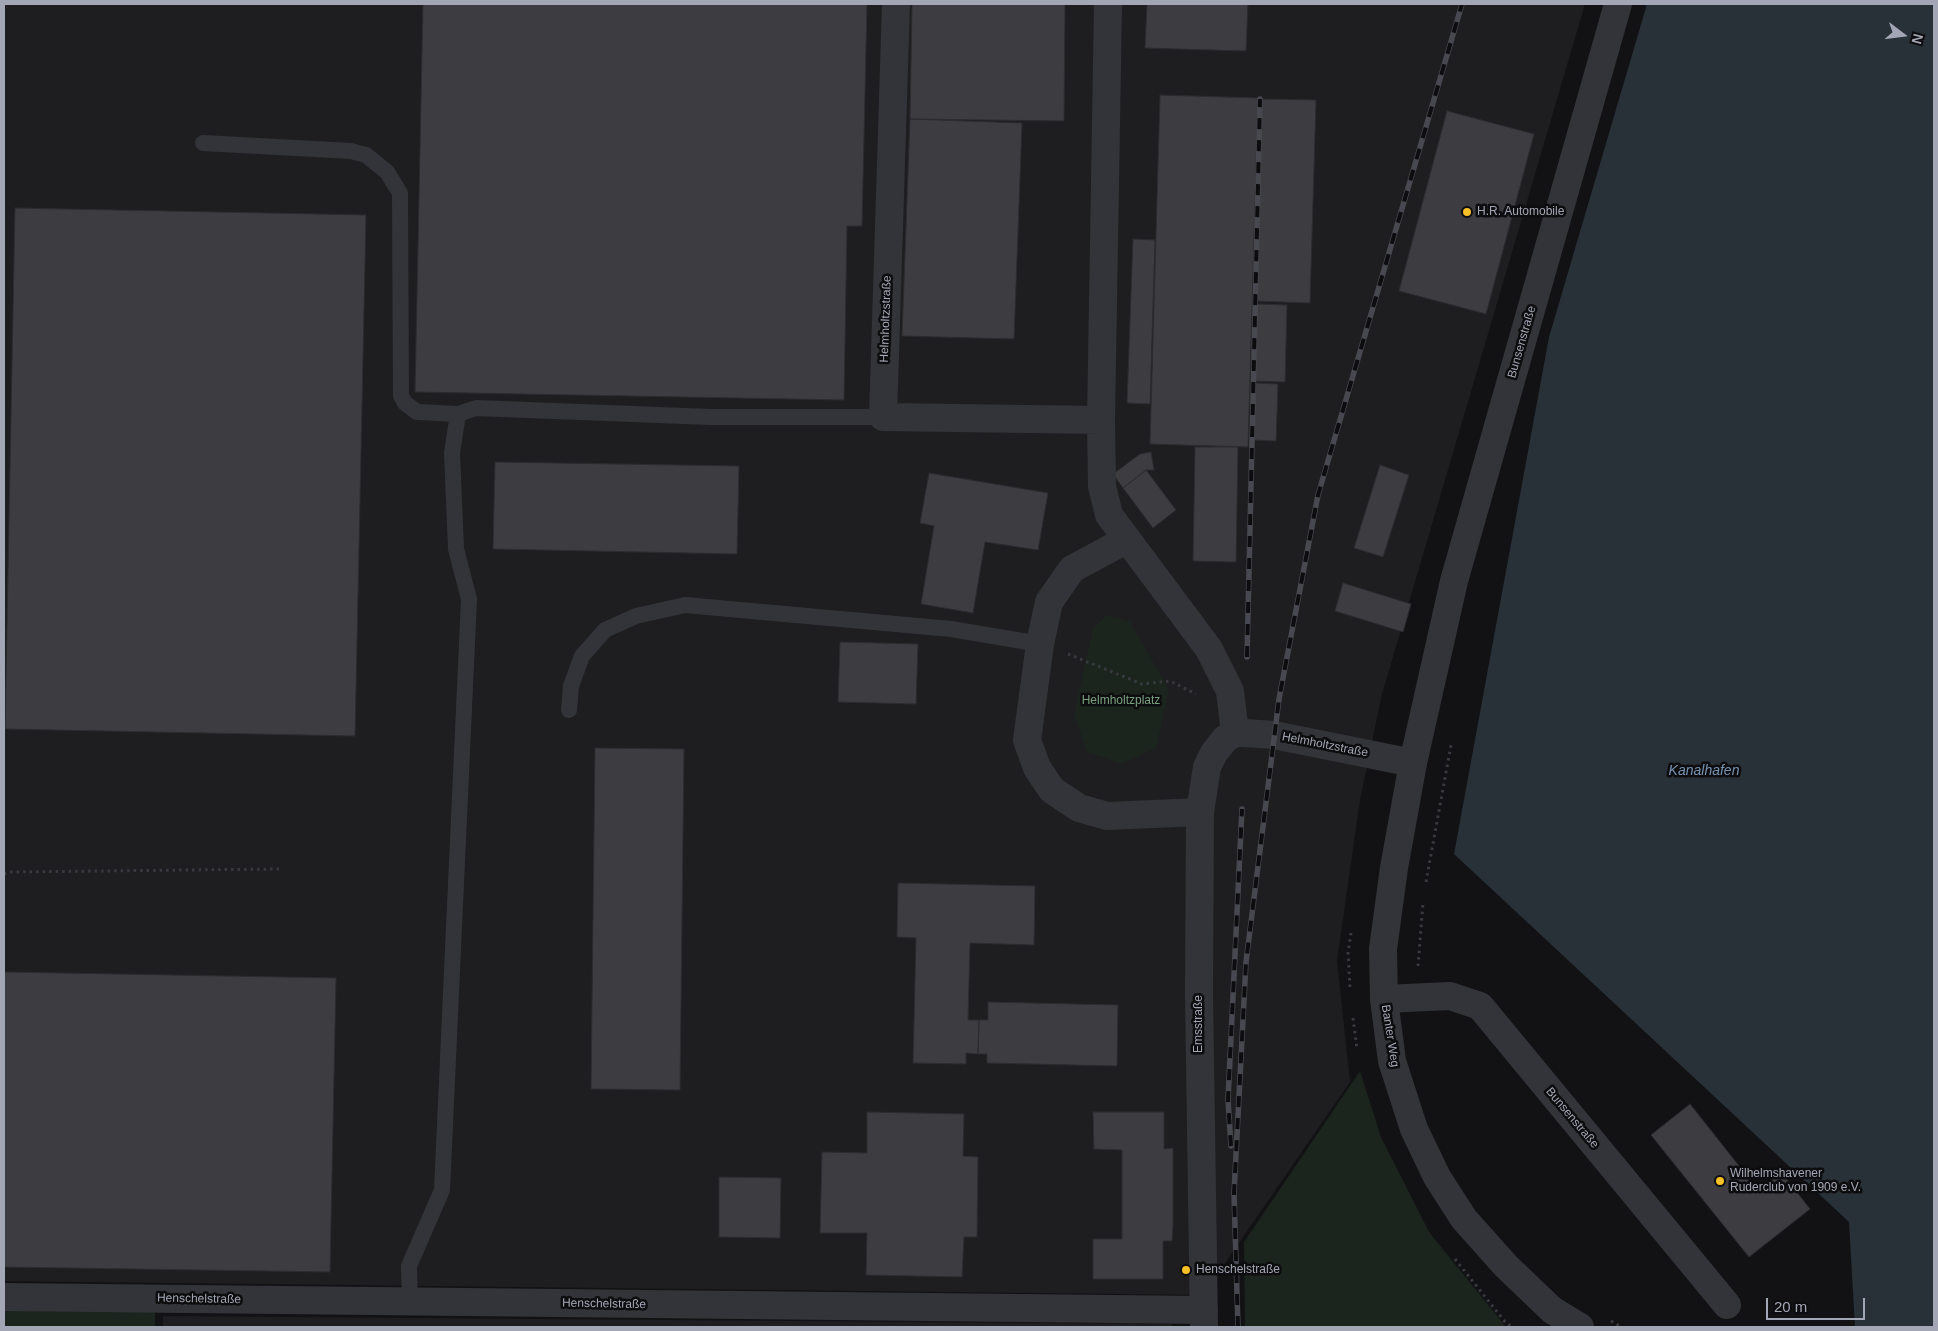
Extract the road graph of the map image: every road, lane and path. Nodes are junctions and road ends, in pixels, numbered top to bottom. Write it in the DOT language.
graph roads {
  1 [pos="896,4"];
  2 [pos="1108,4"];
  3 [pos="1618,4"];
  4 [pos="203,143"];
  5 [pos="458,414"];
  6 [pos="883,417"];
  7 [pos="1101,420"];
  8 [pos="1126,540"];
  9 [pos="1040,644"];
  10 [pos="1430,680"];
  11 [pos="1201,696"];
  12 [pos="569,710"];
  13 [pos="1235,733"];
  14 [pos="1413,763"];
  15 [pos="1200,812"];
  16 [pos="280,870"];
  17 [pos="4,874"];
  18 [pos="1384,999"];
  19 [pos="4,1297"];
  20 [pos="410,1302"];
  21 [pos="1727,1305"];
  22 [pos="1204,1319"];
  23 [pos="1580,1327"];
  1 -- 6 [label="street, Helmholtzstraße"];
  2 -- 7 [label="street"];
  3 -- 10 [label="street, Bunsenstraße"];
  4 -- 5 [label="lane"];
  5 -- 6 [label="lane"];
  5 -- 20 [label="lane"];
  6 -- 7 [label="street"];
  7 -- 8 [label="street"];
  8 -- 9 [label="street"];
  8 -- 13 [label="street"];
  9 -- 11 [label="path"];
  9 -- 12 [label="lane"];
  9 -- 15 [label="street"];
  10 -- 14 [label="street, Banter Weg"];
  13 -- 14 [label="street, Helmholtzstraße"];
  13 -- 15 [label="street, Emsstraße"];
  14 -- 18 [label="street, Banter Weg"];
  15 -- 22 [label="street, Emsstraße"];
  16 -- 17 [label="path"];
  18 -- 21 [label="street, Bunsenstraße"];
  18 -- 23 [label="street, Banter Weg"];
  19 -- 20 [label="street, Henschelstraße"];
  20 -- 22 [label="street, Henschelstraße"];
}
